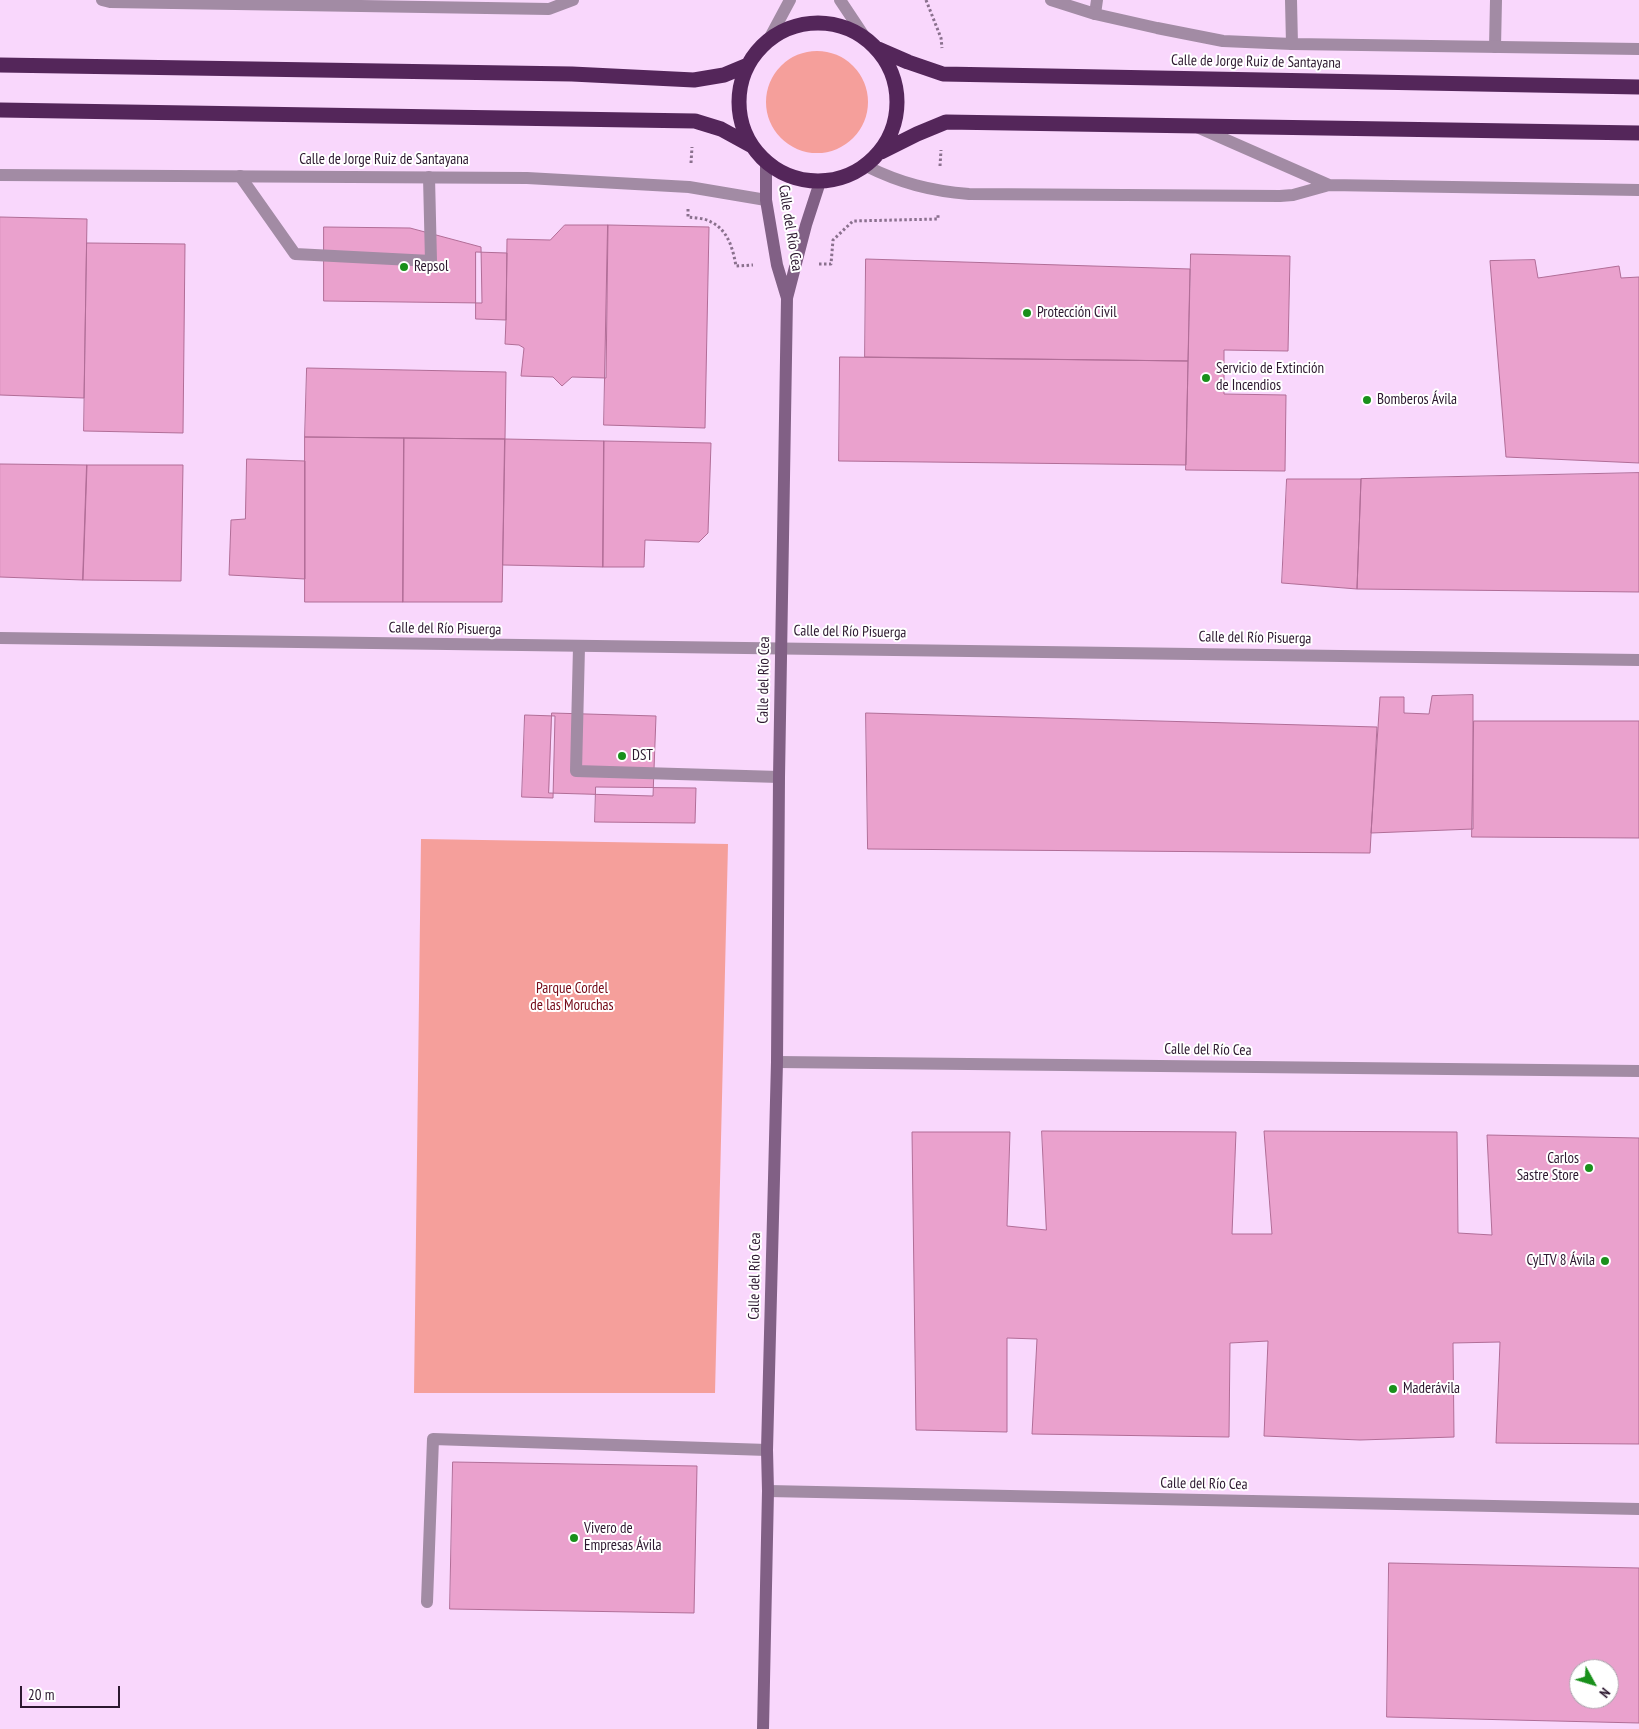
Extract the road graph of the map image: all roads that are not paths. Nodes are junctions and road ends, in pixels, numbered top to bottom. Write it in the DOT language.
graph roads {
  1 [pos="102,0"];
  2 [pos="573,0"];
  3 [pos="790,0"];
  4 [pos="840,0"];
  5 [pos="1052,0"];
  6 [pos="1097,0"];
  7 [pos="1292,0"];
  8 [pos="1496,0"];
  9 [pos="379,3"];
  10 [pos="1095,14"];
  11 [pos="864,36"];
  12 [pos="768,41"];
  13 [pos="1292,44"];
  14 [pos="1495,47"];
  15 [pos="878,49"];
  16 [pos="1639,49"];
  17 [pos="0,65"];
  18 [pos="748,65"];
  19 [pos="1639,87"];
  20 [pos="0,110"];
  21 [pos="1195,126"];
  22 [pos="1639,133"];
  23 [pos="752,146"];
  24 [pos="881,152"];
  25 [pos="766,163"];
  26 [pos="866,166"];
  27 [pos="0,175"];
  28 [pos="240,176"];
  29 [pos="428,177"];
  30 [pos="820,182"];
  31 [pos="1329,186"];
  32 [pos="1639,190"];
  33 [pos="766,200"];
  34 [pos="786,298"];
  35 [pos="0,638"];
  36 [pos="579,647"];
  37 [pos="781,648"];
  38 [pos="1639,660"];
  39 [pos="779,777"];
  40 [pos="777,1062"];
  41 [pos="1639,1070"];
  42 [pos="767,1450"];
  43 [pos="768,1491"];
  44 [pos="1639,1509"];
  45 [pos="427,1602"];
  46 [pos="763,1729"];
  1 -- 9 [label="street"];
  2 -- 9 [label="street"];
  3 -- 12 [label="street"];
  4 -- 11 [label="street"];
  5 -- 10 [label="street, Calle de Jorge Ruiz de Santayana"];
  6 -- 10 [label="street"];
  7 -- 13 [label="street"];
  8 -- 14 [label="street"];
  10 -- 13 [label="street, Calle de Jorge Ruiz de Santayana"];
  11 -- 12 [label="highway, Calle de Jorge Ruiz de Santayana"];
  11 -- 15 [label="highway, Calle de Jorge Ruiz de Santayana"];
  12 -- 18 [label="highway, Calle de Jorge Ruiz de Santayana"];
  13 -- 14 [label="street, Calle de Jorge Ruiz de Santayana"];
  14 -- 16 [label="street, Calle de Jorge Ruiz de Santayana"];
  15 -- 19 [label="highway, Calle de Jorge Ruiz de Santayana"];
  15 -- 24 [label="highway, Calle de Jorge Ruiz de Santayana"];
  17 -- 18 [label="highway, Calle de Jorge Ruiz de Santayana"];
  18 -- 23 [label="highway, Calle de Jorge Ruiz de Santayana"];
  20 -- 23 [label="highway, Calle de Jorge Ruiz de Santayana"];
  21 -- 22 [label="highway, Calle de Jorge Ruiz de Santayana"];
  21 -- 24 [label="highway, Calle de Jorge Ruiz de Santayana"];
  21 -- 31 [label="street, Calle de Jorge Ruiz de Santayana"];
  23 -- 25 [label="highway, Calle de Jorge Ruiz de Santayana"];
  24 -- 26 [label="highway, Calle de Jorge Ruiz de Santayana"];
  25 -- 30 [label="highway, Calle de Jorge Ruiz de Santayana"];
  25 -- 33 [label="street, Calle del Río Cea"];
  26 -- 30 [label="highway, Calle de Jorge Ruiz de Santayana"];
  26 -- 31 [label="street, Calle de Jorge Ruiz de Santayana"];
  27 -- 28 [label="street, Calle de Jorge Ruiz de Santayana"];
  28 -- 29 [label="street, Calle de Jorge Ruiz de Santayana"];
  28 -- 29 [label="street"];
  29 -- 33 [label="street, Calle de Jorge Ruiz de Santayana"];
  30 -- 34 [label="street, Calle del Río Cea"];
  31 -- 32 [label="street, Calle de Jorge Ruiz de Santayana"];
  33 -- 34 [label="street, Calle del Río Cea"];
  34 -- 37 [label="street, Calle del Río Cea"];
  35 -- 36 [label="street, Calle del Río Pisuerga"];
  36 -- 37 [label="street, Calle del Río Pisuerga"];
  36 -- 39 [label="street"];
  37 -- 38 [label="street, Calle del Río Pisuerga"];
  37 -- 39 [label="street, Calle del Río Cea"];
  39 -- 40 [label="street, Calle del Río Cea"];
  40 -- 41 [label="street, Calle del Río Cea"];
  40 -- 42 [label="street, Calle del Río Cea"];
  42 -- 43 [label="street, Calle del Río Cea"];
  42 -- 45 [label="street"];
  43 -- 44 [label="street, Calle del Río Cea"];
  43 -- 46 [label="street, Calle del Río Cea"];
}
